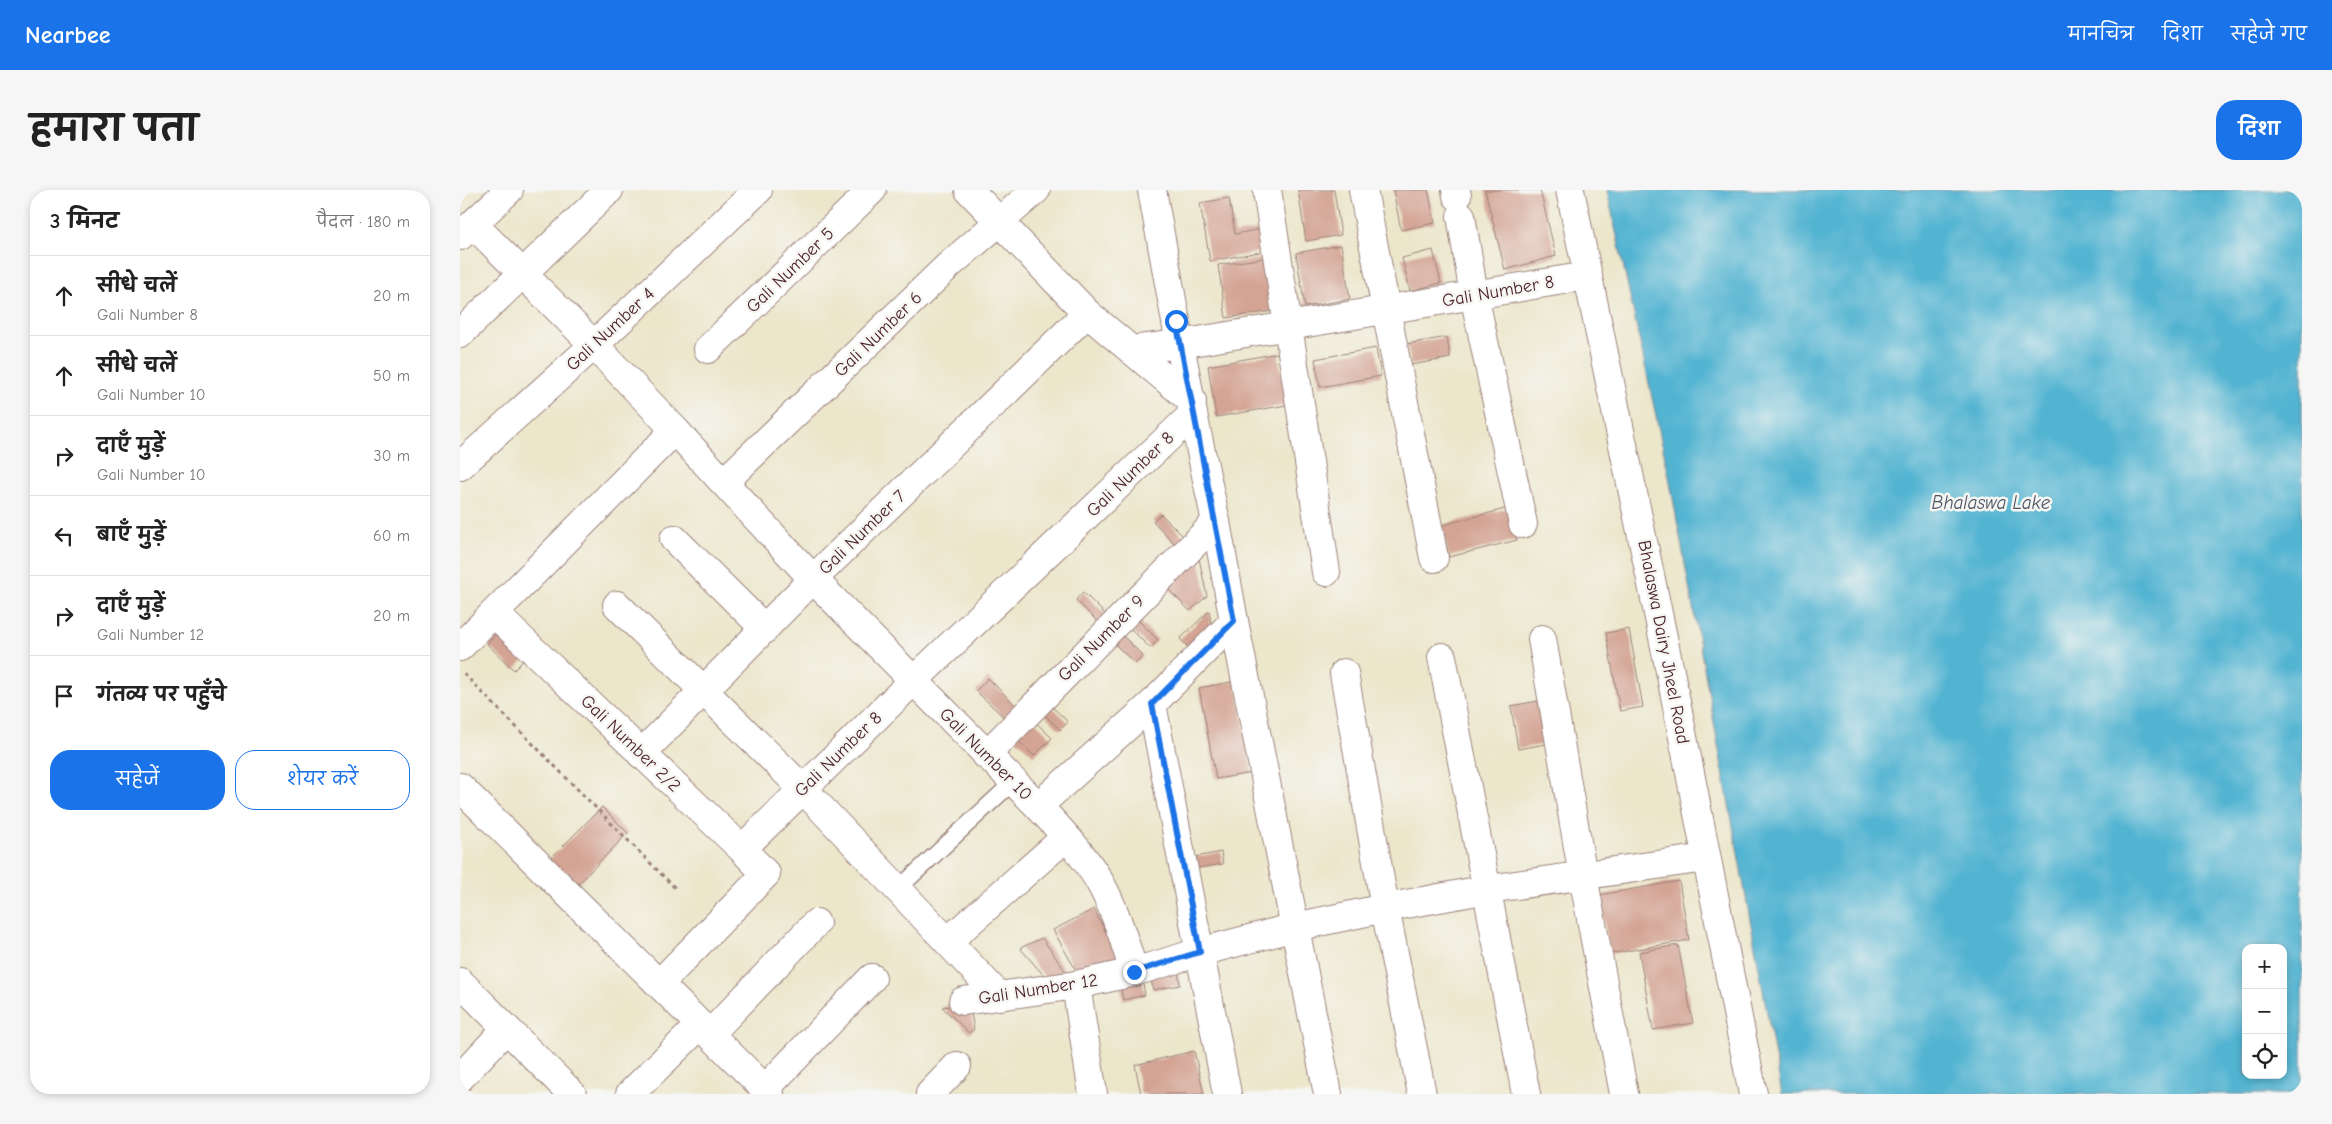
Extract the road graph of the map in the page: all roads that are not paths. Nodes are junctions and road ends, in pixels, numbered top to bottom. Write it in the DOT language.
graph roads {
  1 [pos="609,190"];
  2 [pos="758,190"];
  3 [pos="872,190"];
  4 [pos="969,190"];
  5 [pos="1036,190"];
  6 [pos="1152,190"];
  7 [pos="1267,190"];
  8 [pos="1363,190"];
  9 [pos="1570,190"];
  10 [pos="498,194"];
  11 [pos="1458,201"];
  12 [pos="998,222"];
  13 [pos="466,230"];
  14 [pos="522,274"];
  15 [pos="1587,276"];
  16 [pos="1474,295"];
  17 [pos="1385,311"];
  18 [pos="1087,313"];
  19 [pos="1288,326"];
  20 [pos="460,334"];
  21 [pos="1180,344"];
  22 [pos="594,345"];
  23 [pos="708,349"];
  24 [pos="1131,350"];
  25 [pos="1192,408"];
  26 [pos="675,430"];
  27 [pos="463,455"];
  28 [pos="724,482"];
  29 [pos="1216,522"];
  30 [pos="1523,524"];
  31 [pos="674,539"];
  32 [pos="1434,558"];
  33 [pos="1326,572"];
  34 [pos="813,579"];
  35 [pos="617,605"];
  36 [pos="494,613"];
  37 [pos="1234,621"];
  38 [pos="765,629"];
  39 [pos="1542,639"];
  40 [pos="460,647"];
  41 [pos="1442,657"];
  42 [pos="1344,672"];
  43 [pos="913,680"];
  44 [pos="705,690"];
  45 [pos="1152,704"];
  46 [pos="642,754"];
  47 [pos="986,755"];
  48 [pos="1013,782"];
  49 [pos="460,786"];
  50 [pos="802,788"];
  51 [pos="1038,806"];
  52 [pos="1066,837"];
  53 [pos="742,849"];
  54 [pos="1706,858"];
  55 [pos="1583,876"];
  56 [pos="898,888"];
  57 [pos="1488,889"];
  58 [pos="1385,908"];
  59 [pos="816,923"];
  60 [pos="1295,927"];
  61 [pos="948,941"];
  62 [pos="1200,952"];
  63 [pos="1134,972"];
  64 [pos="872,978"];
  65 [pos="460,982"];
  66 [pos="659,984"];
  67 [pos="1076,985"];
  68 [pos="1000,996"];
  69 [pos="964,1001"];
  70 [pos="506,1029"];
  71 [pos="705,1030"];
  72 [pos="957,1066"];
  73 [pos="460,1078"];
  74 [pos="767,1092"];
  75 [pos="572,1094"];
  76 [pos="630,1094"];
  77 [pos="930,1094"];
  78 [pos="1093,1094"];
  79 [pos="1227,1094"];
  80 [pos="1328,1094"];
  81 [pos="1422,1094"];
  82 [pos="1526,1094"];
  83 [pos="1624,1094"];
  84 [pos="1753,1094"];
  1 -- 14 [label="street"];
  2 -- 22 [label="street, Gali Number 4"];
  3 -- 23 [label="street, Gali Number 5"];
  4 -- 12 [label="street"];
  5 -- 12 [label="street, Gali Number 6"];
  6 -- 21 [label="street"];
  7 -- 19 [label="street"];
  8 -- 17 [label="street"];
  9 -- 15 [label="street, Bhalaswa Dairy Jheel Road"];
  10 -- 13 [label="street"];
  11 -- 16 [label="street"];
  12 -- 18 [label="street"];
  12 -- 28 [label="street, Gali Number 6"];
  13 -- 14 [label="street, Gali Number 10"];
  14 -- 20 [label="street"];
  14 -- 22 [label="street, Gali Number 10"];
  15 -- 16 [label="street, Gali Number 8"];
  15 -- 54 [label="street, Bhalaswa Dairy Jheel Road"];
  16 -- 17 [label="street, Gali Number 8"];
  16 -- 30 [label="street"];
  17 -- 19 [label="street, Gali Number 8"];
  17 -- 32 [label="street"];
  18 -- 24 [label="street"];
  18 -- 34 [label="street, Gali Number 7"];
  19 -- 21 [label="street, Gali Number 8"];
  19 -- 33 [label="street"];
  21 -- 24 [label="street, Gali Number 8"];
  21 -- 25 [label="street"];
  22 -- 26 [label="street, Gali Number 10"];
  22 -- 27 [label="street, Gali Number 4"];
  24 -- 25 [label="street"];
  25 -- 29 [label="street"];
  25 -- 43 [label="street, Gali Number 8"];
  26 -- 28 [label="street, Gali Number 10"];
  26 -- 36 [label="street"];
  28 -- 34 [label="street, Gali Number 10"];
  29 -- 37 [label="street"];
  29 -- 47 [label="street, Gali Number 9"];
  31 -- 38 [label="street"];
  34 -- 38 [label="street, Gali Number 7"];
  34 -- 43 [label="street, Gali Number 10"];
  35 -- 44 [label="street"];
  36 -- 40 [label="street"];
  36 -- 46 [label="street, Gali Number 2/2"];
  37 -- 45 [label="street, Gali Number 10"];
  37 -- 60 [label="street"];
  38 -- 44 [label="street, Gali Number 7"];
  39 -- 55 [label="street"];
  41 -- 57 [label="street"];
  42 -- 58 [label="street"];
  43 -- 47 [label="street, Gali Number 10"];
  43 -- 50 [label="street, Gali Number 8"];
  44 -- 46 [label="street, Gali Number 7"];
  44 -- 50 [label="street"];
  45 -- 51 [label="street, Gali Number 10"];
  45 -- 62 [label="street"];
  46 -- 53 [label="street, Gali Number 2/2"];
  47 -- 48 [label="street, Gali Number 10"];
  48 -- 51 [label="street, Gali Number 10"];
  48 -- 56 [label="lane"];
  49 -- 66 [label="street"];
  50 -- 53 [label="street, Gali Number 8"];
  50 -- 56 [label="street"];
  51 -- 52 [label="street"];
  52 -- 61 [label="street"];
  52 -- 63 [label="street"];
  53 -- 66 [label="street, Gali Number 2/2"];
  54 -- 55 [label="street, Gali Number 12"];
  54 -- 84 [label="street, Bhalaswa Dairy Jheel Road"];
  55 -- 57 [label="street, Gali Number 12"];
  55 -- 83 [label="street"];
  56 -- 61 [label="street"];
  57 -- 58 [label="street, Gali Number 12"];
  57 -- 82 [label="street"];
  58 -- 60 [label="street, Gali Number 12"];
  58 -- 81 [label="street"];
  59 -- 71 [label="street"];
  60 -- 62 [label="street, Gali Number 12"];
  60 -- 80 [label="street"];
  61 -- 68 [label="street"];
  62 -- 63 [label="street, Gali Number 12"];
  62 -- 79 [label="street"];
  63 -- 67 [label="street, Gali Number 12"];
  64 -- 74 [label="street"];
  65 -- 70 [label="street"];
  66 -- 71 [label="street"];
  67 -- 68 [label="street, Gali Number 12"];
  67 -- 78 [label="street"];
  68 -- 69 [label="street, Gali Number 12"];
  70 -- 73 [label="street"];
  70 -- 75 [label="street"];
  71 -- 74 [label="street"];
  71 -- 76 [label="street"];
  72 -- 77 [label="street"];
}
